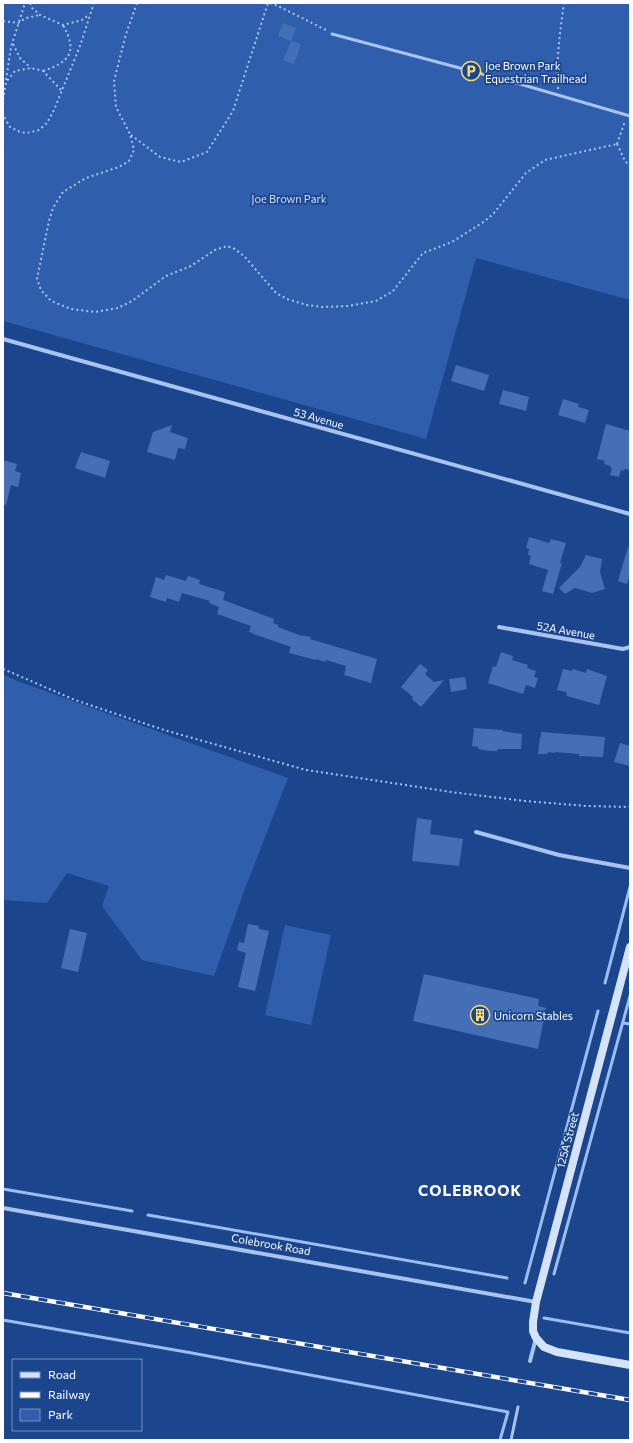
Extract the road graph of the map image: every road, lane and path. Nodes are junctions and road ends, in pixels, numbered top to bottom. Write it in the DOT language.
graph roads {
  1 [pos="24,3"];
  2 [pos="30,3"];
  3 [pos="94,3"];
  4 [pos="137,3"];
  5 [pos="269,3"];
  6 [pos="564,3"];
  7 [pos="90,14"];
  8 [pos="40,15"];
  9 [pos="3,21"];
  10 [pos="18,23"];
  11 [pos="63,25"];
  12 [pos="332,34"];
  13 [pos="12,43"];
  14 [pos="31,68"];
  15 [pos="43,71"];
  16 [pos="6,82"];
  17 [pos="61,90"];
  18 [pos="558,95"];
  19 [pos="628,116"];
  20 [pos="130,134"];
  21 [pos="616,144"];
  22 [pos="630,166"];
  23 [pos="3,339"];
  24 [pos="630,514"];
  25 [pos="499,627"];
  26 [pos="630,648"];
  27 [pos="3,669"];
  28 [pos="630,807"];
  29 [pos="476,832"];
  30 [pos="630,868"];
  31 [pos="630,947"];
  32 [pos="3,1208"];
  33 [pos="536,1302"];
  34 [pos="536,1338"];
  35 [pos="530,1361"];
  36 [pos="630,1365"];
  37 [pos="518,1406"];
  38 [pos="511,1440"];
  1 -- 10 [label="path"];
  2 -- 8 [label="path"];
  3 -- 7 [label="path"];
  4 -- 20 [label="path"];
  5 -- 12 [label="path"];
  5 -- 20 [label="path"];
  6 -- 18 [label="path"];
  7 -- 11 [label="path"];
  7 -- 17 [label="path"];
  8 -- 10 [label="path"];
  8 -- 11 [label="path"];
  9 -- 10 [label="path"];
  10 -- 13 [label="path"];
  11 -- 15 [label="path"];
  12 -- 18 [label="lane"];
  13 -- 14 [label="path"];
  13 -- 16 [label="path"];
  14 -- 15 [label="path"];
  14 -- 16 [label="path"];
  15 -- 17 [label="path"];
  16 -- 17 [label="path"];
  18 -- 19 [label="lane"];
  19 -- 21 [label="path"];
  20 -- 21 [label="path"];
  21 -- 22 [label="path"];
  23 -- 24 [label="street, 53 Avenue"];
  25 -- 26 [label="street, 52A Avenue"];
  27 -- 28 [label="path"];
  29 -- 30 [label="street"];
  31 -- 33 [label="street, 125A Street"];
  32 -- 33 [label="street, Colebrook Road"];
  33 -- 34 [label="street, 125A Street"];
  34 -- 35 [label="street, 125A Street"];
  34 -- 36 [label="street"];
  37 -- 38 [label="lane"];
}
